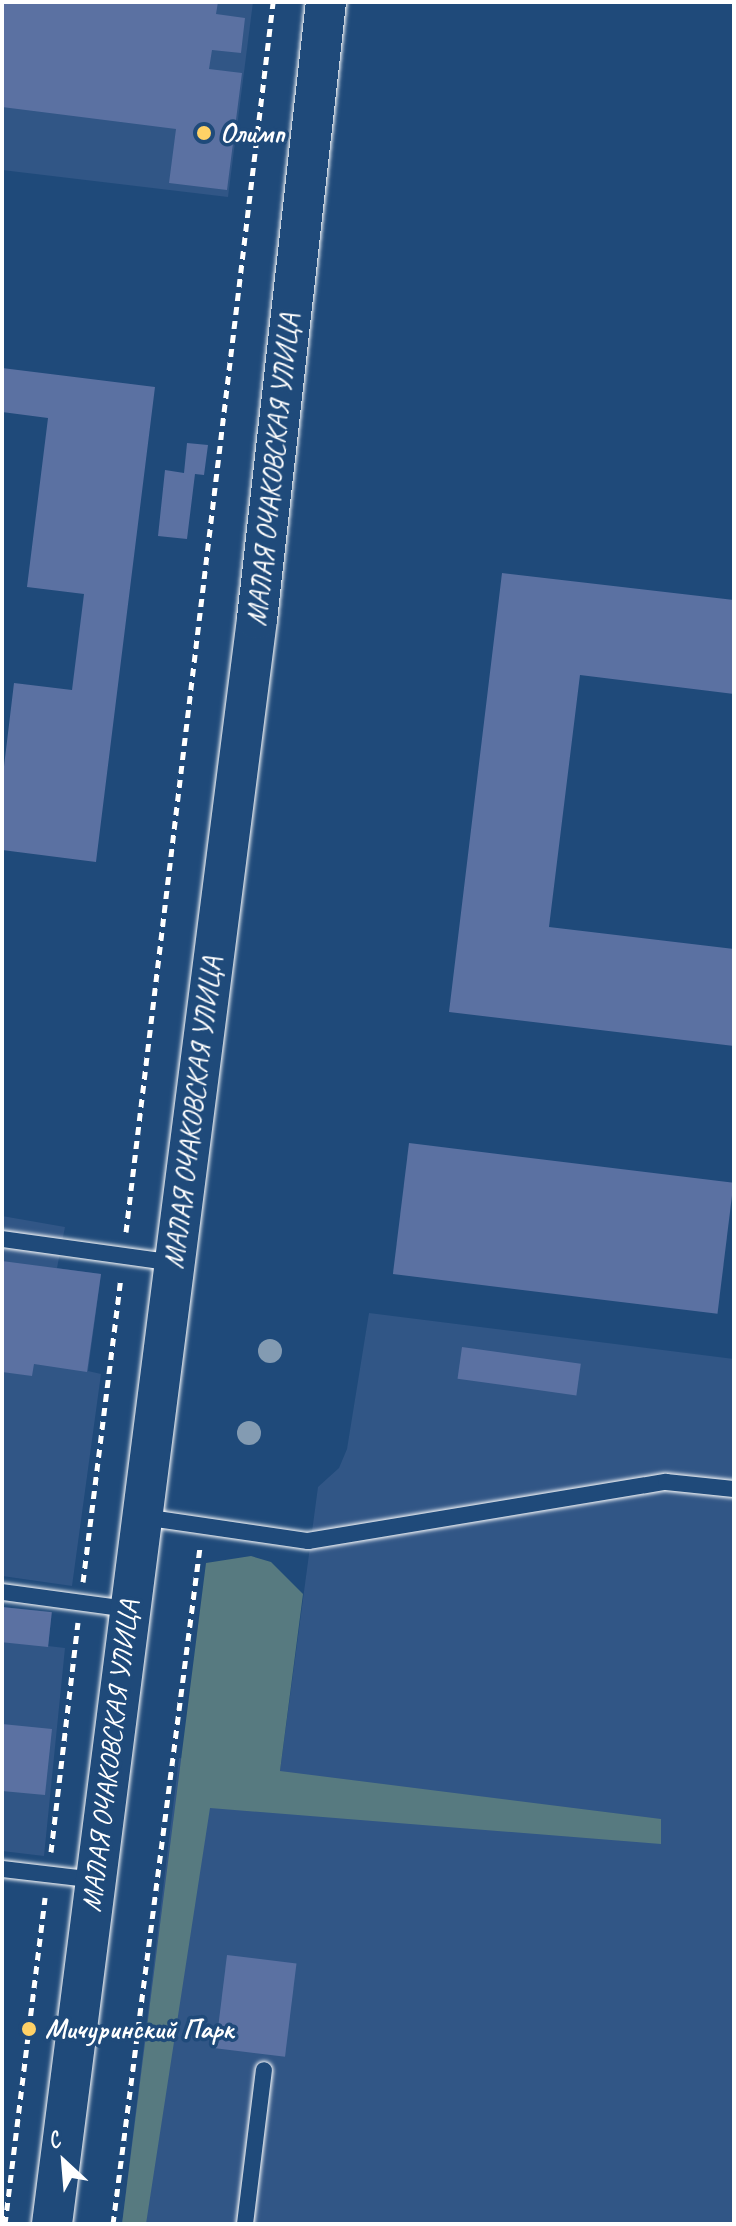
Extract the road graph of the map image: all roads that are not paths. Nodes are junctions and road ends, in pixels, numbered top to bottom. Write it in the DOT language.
graph roads {
  1 [pos="326,2"];
  2 [pos="2,1239"];
  3 [pos="174,1263"];
  4 [pos="734,1489"];
  5 [pos="141,1517"];
  6 [pos="2,1592"];
  7 [pos="128,1609"];
  8 [pos="2,1869"];
  9 [pos="95,1880"];
  10 [pos="264,2070"];
  11 [pos="52,2224"];
  12 [pos="245,2224"];
  1 -- 3 [label="street, МАЛАЯ ОЧАКОВСКАЯ УЛИЦА"];
  2 -- 3 [label="lane"];
  3 -- 5 [label="street, МАЛАЯ ОЧАКОВСКАЯ УЛИЦА"];
  4 -- 5 [label="lane"];
  5 -- 7 [label="street, МАЛАЯ ОЧАКОВСКАЯ УЛИЦА"];
  6 -- 7 [label="lane"];
  7 -- 9 [label="street, МАЛАЯ ОЧАКОВСКАЯ УЛИЦА"];
  8 -- 9 [label="lane"];
  9 -- 11 [label="street, МАЛАЯ ОЧАКОВСКАЯ УЛИЦА"];
  10 -- 12 [label="lane"];
}
